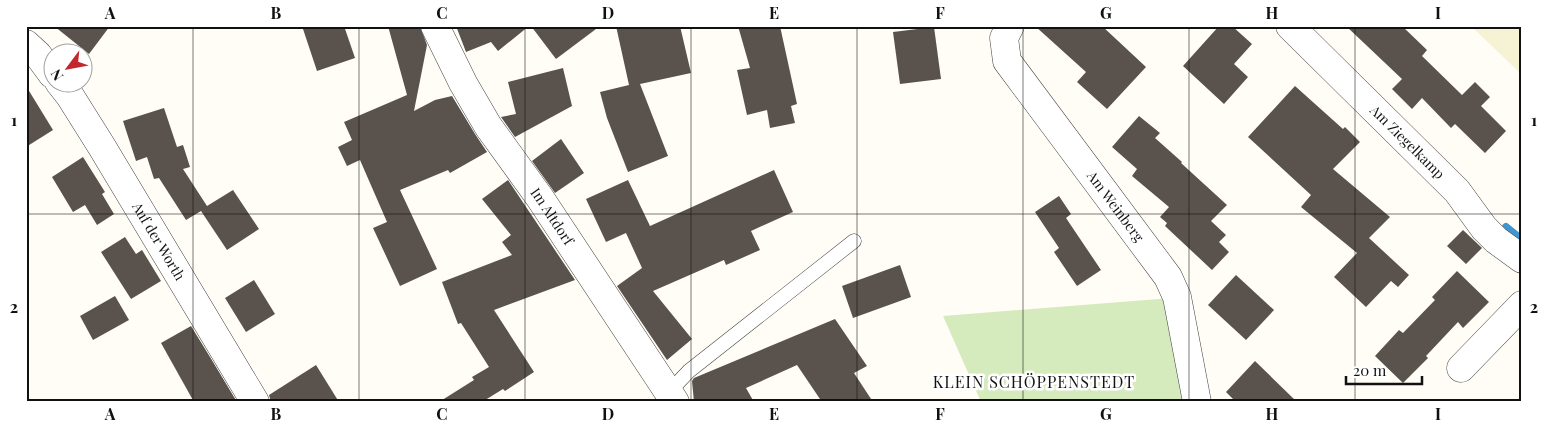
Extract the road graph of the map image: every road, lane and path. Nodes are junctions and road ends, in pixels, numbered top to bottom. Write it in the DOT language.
graph roads {
  1 [pos="434,26"];
  2 [pos="1010,26"];
  3 [pos="1290,26"];
  4 [pos="26,44"];
  5 [pos="42,61"];
  6 [pos="67,92"];
  7 [pos="854,241"];
  8 [pos="1522,259"];
  9 [pos="1522,305"];
  10 [pos="1462,368"];
  11 [pos="672,397"];
  12 [pos="255,402"];
  13 [pos="1197,402"];
  1 -- 11 [label="street, Im Altdorf"];
  2 -- 13 [label="street, Am Weinberg"];
  3 -- 8 [label="street, Am Ziegelkamp"];
  4 -- 5 [label="street"];
  6 -- 12 [label="street, Auf der Worth"];
  7 -- 11 [label="lane"];
  9 -- 10 [label="street"];
}
